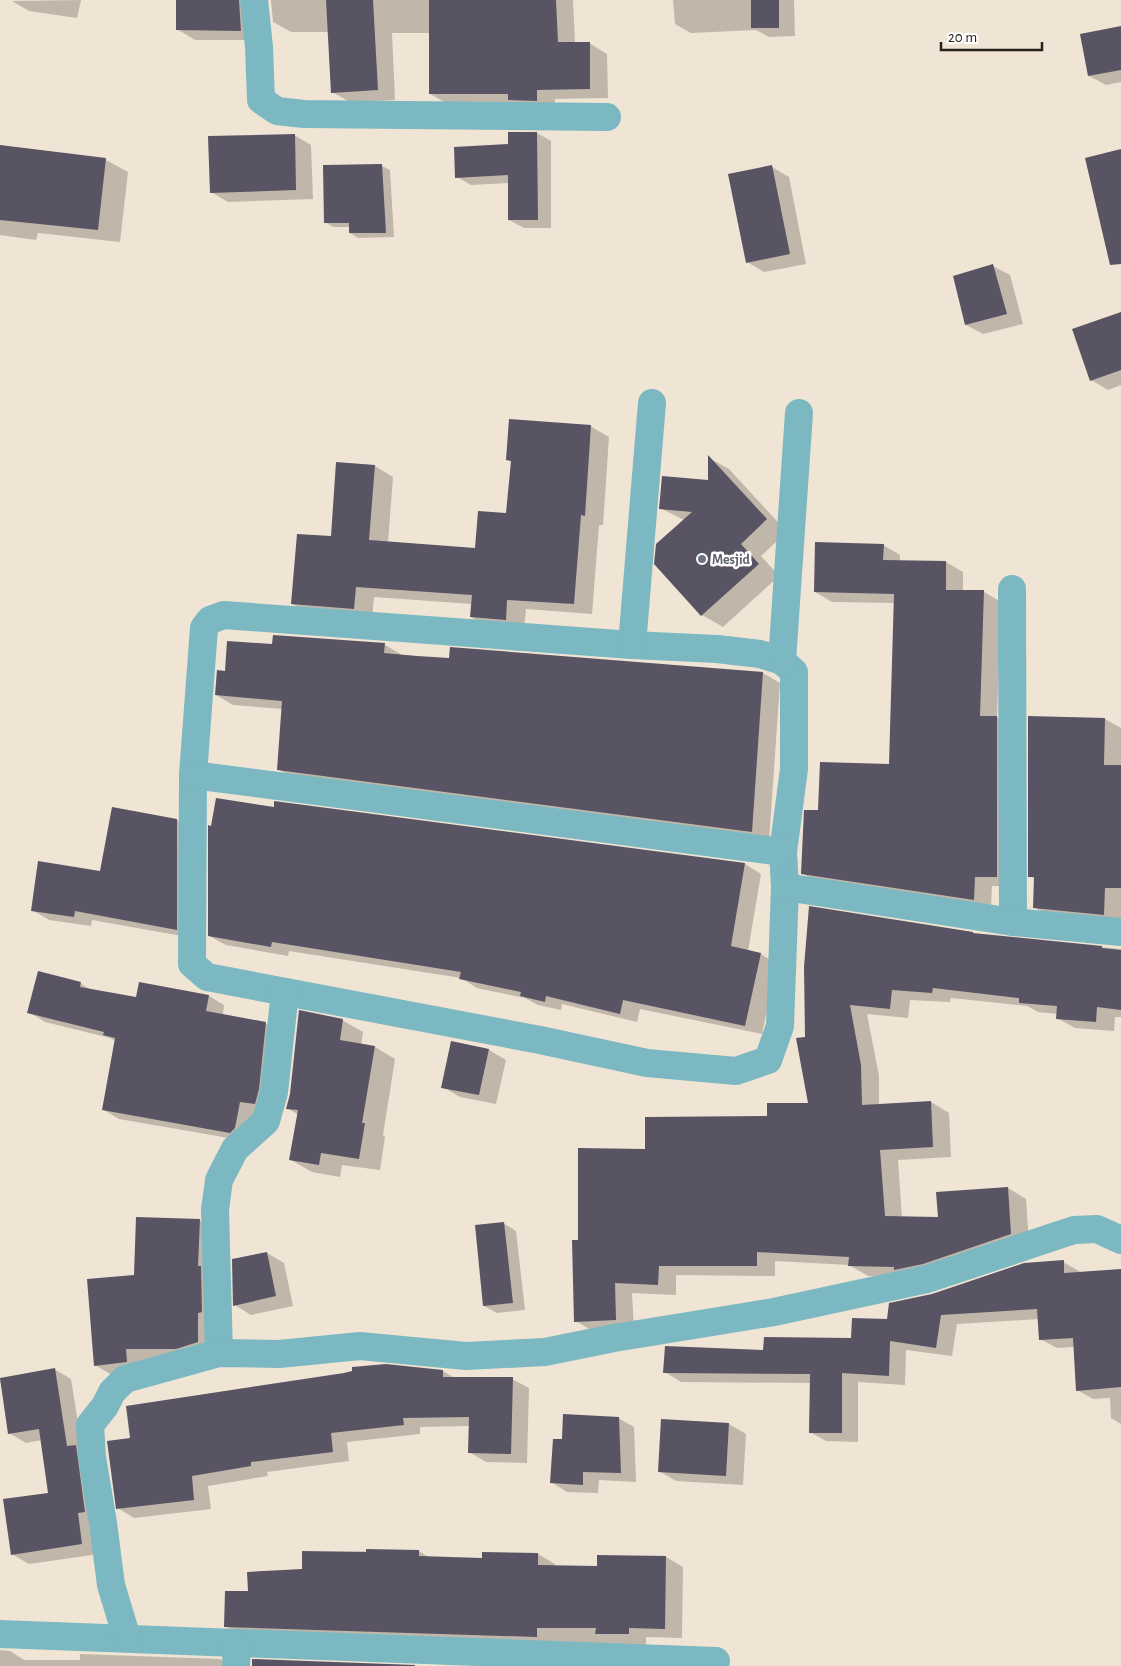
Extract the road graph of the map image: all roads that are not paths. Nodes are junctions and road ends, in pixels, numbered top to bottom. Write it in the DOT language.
graph roads {
  1 [pos="254,0"];
  2 [pos="606,117"];
  3 [pos="652,402"];
  4 [pos="799,413"];
  5 [pos="1012,589"];
  6 [pos="632,645"];
  7 [pos="782,661"];
  8 [pos="193,775"];
  9 [pos="783,852"];
  10 [pos="785,887"];
  11 [pos="1013,922"];
  12 [pos="1121,932"];
  13 [pos="285,992"];
  14 [pos="1121,1240"];
  15 [pos="219,1353"];
  16 [pos="0,1634"];
  17 [pos="127,1638"];
  18 [pos="236,1654"];
  19 [pos="716,1661"];
  1 -- 2 [label="street"];
  3 -- 6 [label="street"];
  4 -- 7 [label="street"];
  5 -- 11 [label="street"];
  6 -- 7 [label="street"];
  6 -- 8 [label="street"];
  7 -- 9 [label="street"];
  8 -- 9 [label="street"];
  8 -- 13 [label="street"];
  9 -- 10 [label="street"];
  10 -- 11 [label="street"];
  10 -- 13 [label="street"];
  11 -- 12 [label="street"];
  13 -- 15 [label="street"];
  14 -- 15 [label="street"];
  15 -- 17 [label="street"];
  16 -- 17 [label="street"];
  17 -- 18 [label="street"];
  18 -- 19 [label="street"];
}
